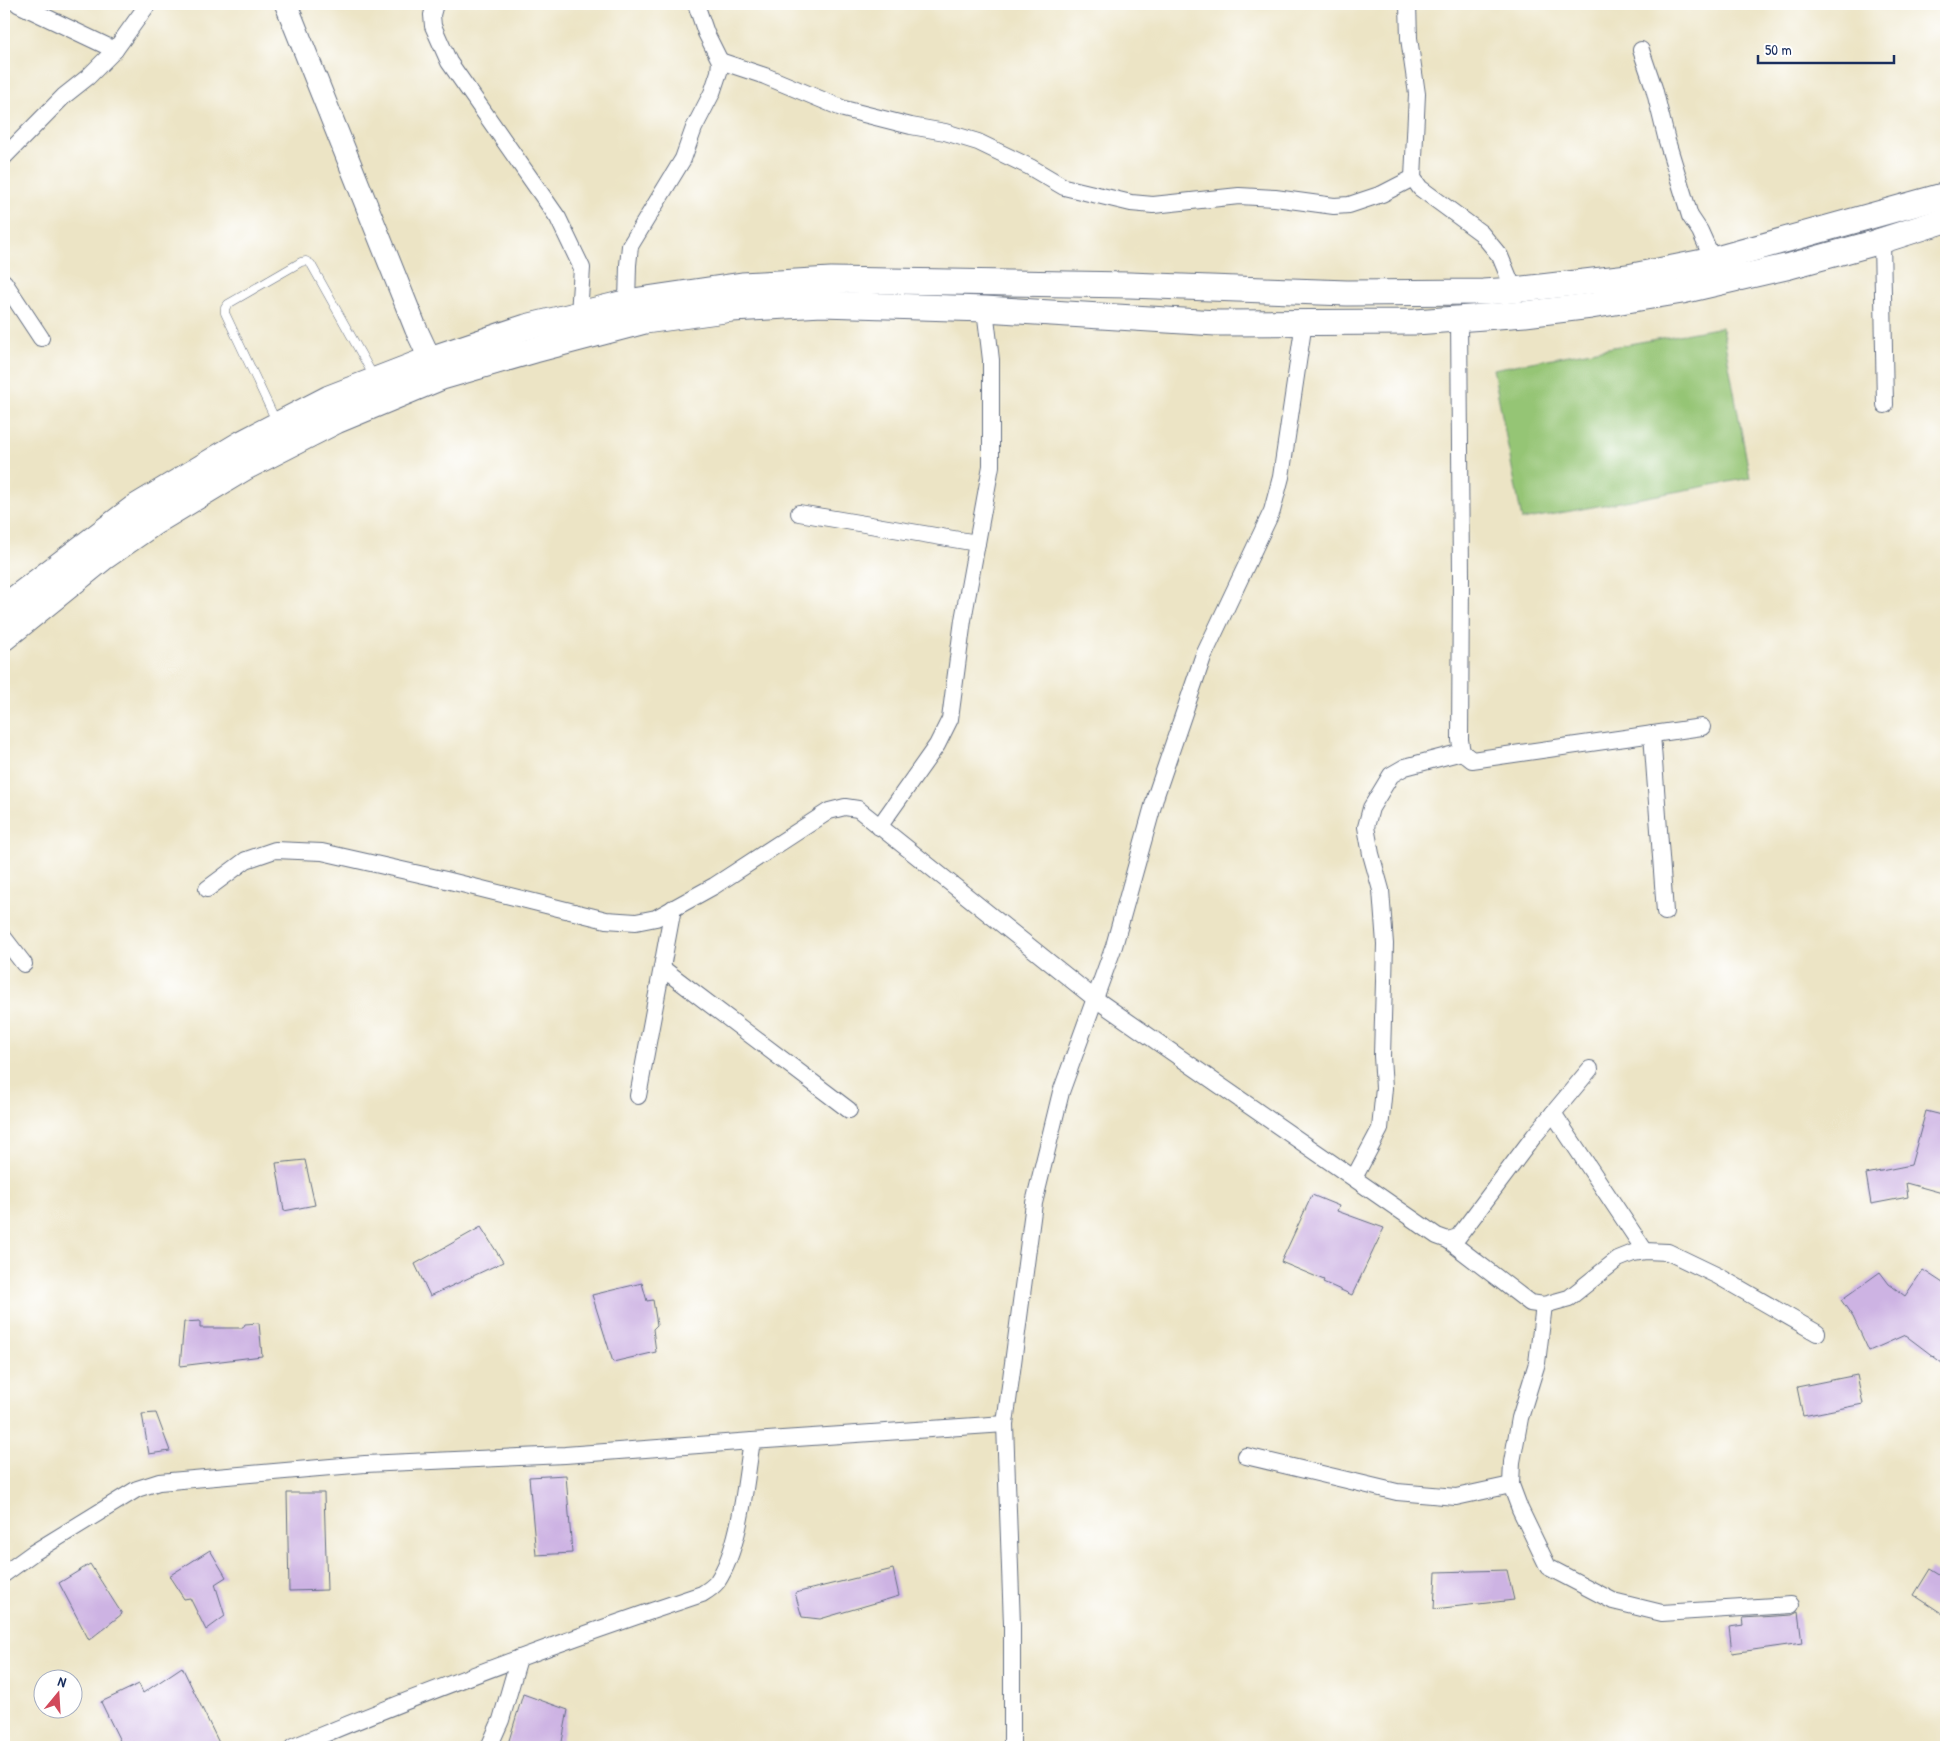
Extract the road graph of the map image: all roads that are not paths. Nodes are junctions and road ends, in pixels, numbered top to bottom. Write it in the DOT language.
graph roads {
  1 [pos="18,4"];
  2 [pos="148,4"];
  3 [pos="286,4"];
  4 [pos="436,4"];
  5 [pos="696,4"];
  6 [pos="1408,4"];
  7 [pos="115,50"];
  8 [pos="1640,50"];
  9 [pos="720,61"];
  10 [pos="4,157"];
  11 [pos="1413,178"];
  12 [pos="1946,195"];
  13 [pos="1946,220"];
  14 [pos="1882,240"];
  15 [pos="1713,260"];
  16 [pos="4,282"];
  17 [pos="1514,290"];
  18 [pos="627,302"];
  19 [pos="985,309"];
  20 [pos="579,314"];
  21 [pos="1459,318"];
  22 [pos="1304,322"];
  23 [pos="41,338"];
  24 [pos="430,359"];
  25 [pos="376,380"];
  26 [pos="1885,405"];
  27 [pos="277,425"];
  28 [pos="799,513"];
  29 [pos="977,543"];
  30 [pos="4,608"];
  31 [pos="4,638"];
  32 [pos="1702,727"];
  33 [pos="1652,734"];
  34 [pos="1462,752"];
  35 [pos="880,827"];
  36 [pos="206,889"];
  37 [pos="673,908"];
  38 [pos="1665,912"];
  39 [pos="4,938"];
  40 [pos="24,964"];
  41 [pos="662,968"];
  42 [pos="1094,998"];
  43 [pos="1590,1069"];
  44 [pos="638,1096"];
  45 [pos="850,1110"];
  46 [pos="1553,1113"];
  47 [pos="1354,1178"];
  48 [pos="1448,1240"];
  49 [pos="1645,1250"];
  50 [pos="1544,1305"];
  51 [pos="1816,1333"];
  52 [pos="1004,1424"];
  53 [pos="752,1440"];
  54 [pos="1246,1456"];
  55 [pos="1511,1485"];
  56 [pos="4,1574"];
  57 [pos="1791,1605"];
  58 [pos="519,1658"];
  59 [pos="293,1747"];
  60 [pos="489,1747"];
  61 [pos="1012,1747"];
  1 -- 7 [label="street"];
  2 -- 7 [label="street"];
  3 -- 24 [label="street"];
  4 -- 20 [label="street"];
  5 -- 9 [label="street"];
  6 -- 11 [label="street"];
  7 -- 10 [label="street"];
  8 -- 15 [label="street"];
  9 -- 11 [label="street"];
  9 -- 18 [label="street"];
  11 -- 17 [label="street"];
  12 -- 15 [label="main road"];
  13 -- 14 [label="main road"];
  14 -- 21 [label="main road"];
  14 -- 26 [label="street"];
  15 -- 17 [label="main road"];
  16 -- 23 [label="street"];
  17 -- 18 [label="main road"];
  18 -- 20 [label="main road"];
  19 -- 22 [label="main road"];
  19 -- 29 [label="street"];
  19 -- 31 [label="main road"];
  20 -- 24 [label="main road"];
  21 -- 22 [label="main road"];
  21 -- 34 [label="street"];
  22 -- 42 [label="street"];
  24 -- 25 [label="main road"];
  25 -- 27 [label="main road"];
  25 -- 27 [label="lane"];
  27 -- 30 [label="main road"];
  28 -- 29 [label="street"];
  29 -- 35 [label="street"];
  32 -- 33 [label="street"];
  33 -- 34 [label="street"];
  33 -- 38 [label="street"];
  34 -- 47 [label="street"];
  35 -- 37 [label="street"];
  35 -- 42 [label="street"];
  36 -- 37 [label="street"];
  37 -- 41 [label="street"];
  39 -- 40 [label="street"];
  41 -- 44 [label="street"];
  41 -- 45 [label="street"];
  42 -- 47 [label="street"];
  42 -- 52 [label="street"];
  43 -- 46 [label="street"];
  46 -- 48 [label="street"];
  46 -- 49 [label="street"];
  47 -- 48 [label="street"];
  48 -- 50 [label="street"];
  49 -- 50 [label="street"];
  49 -- 51 [label="street"];
  50 -- 55 [label="street"];
  52 -- 53 [label="street"];
  52 -- 61 [label="street"];
  53 -- 56 [label="street"];
  53 -- 58 [label="street"];
  54 -- 55 [label="street"];
  55 -- 57 [label="street"];
  58 -- 59 [label="street"];
  58 -- 60 [label="street"];
}
